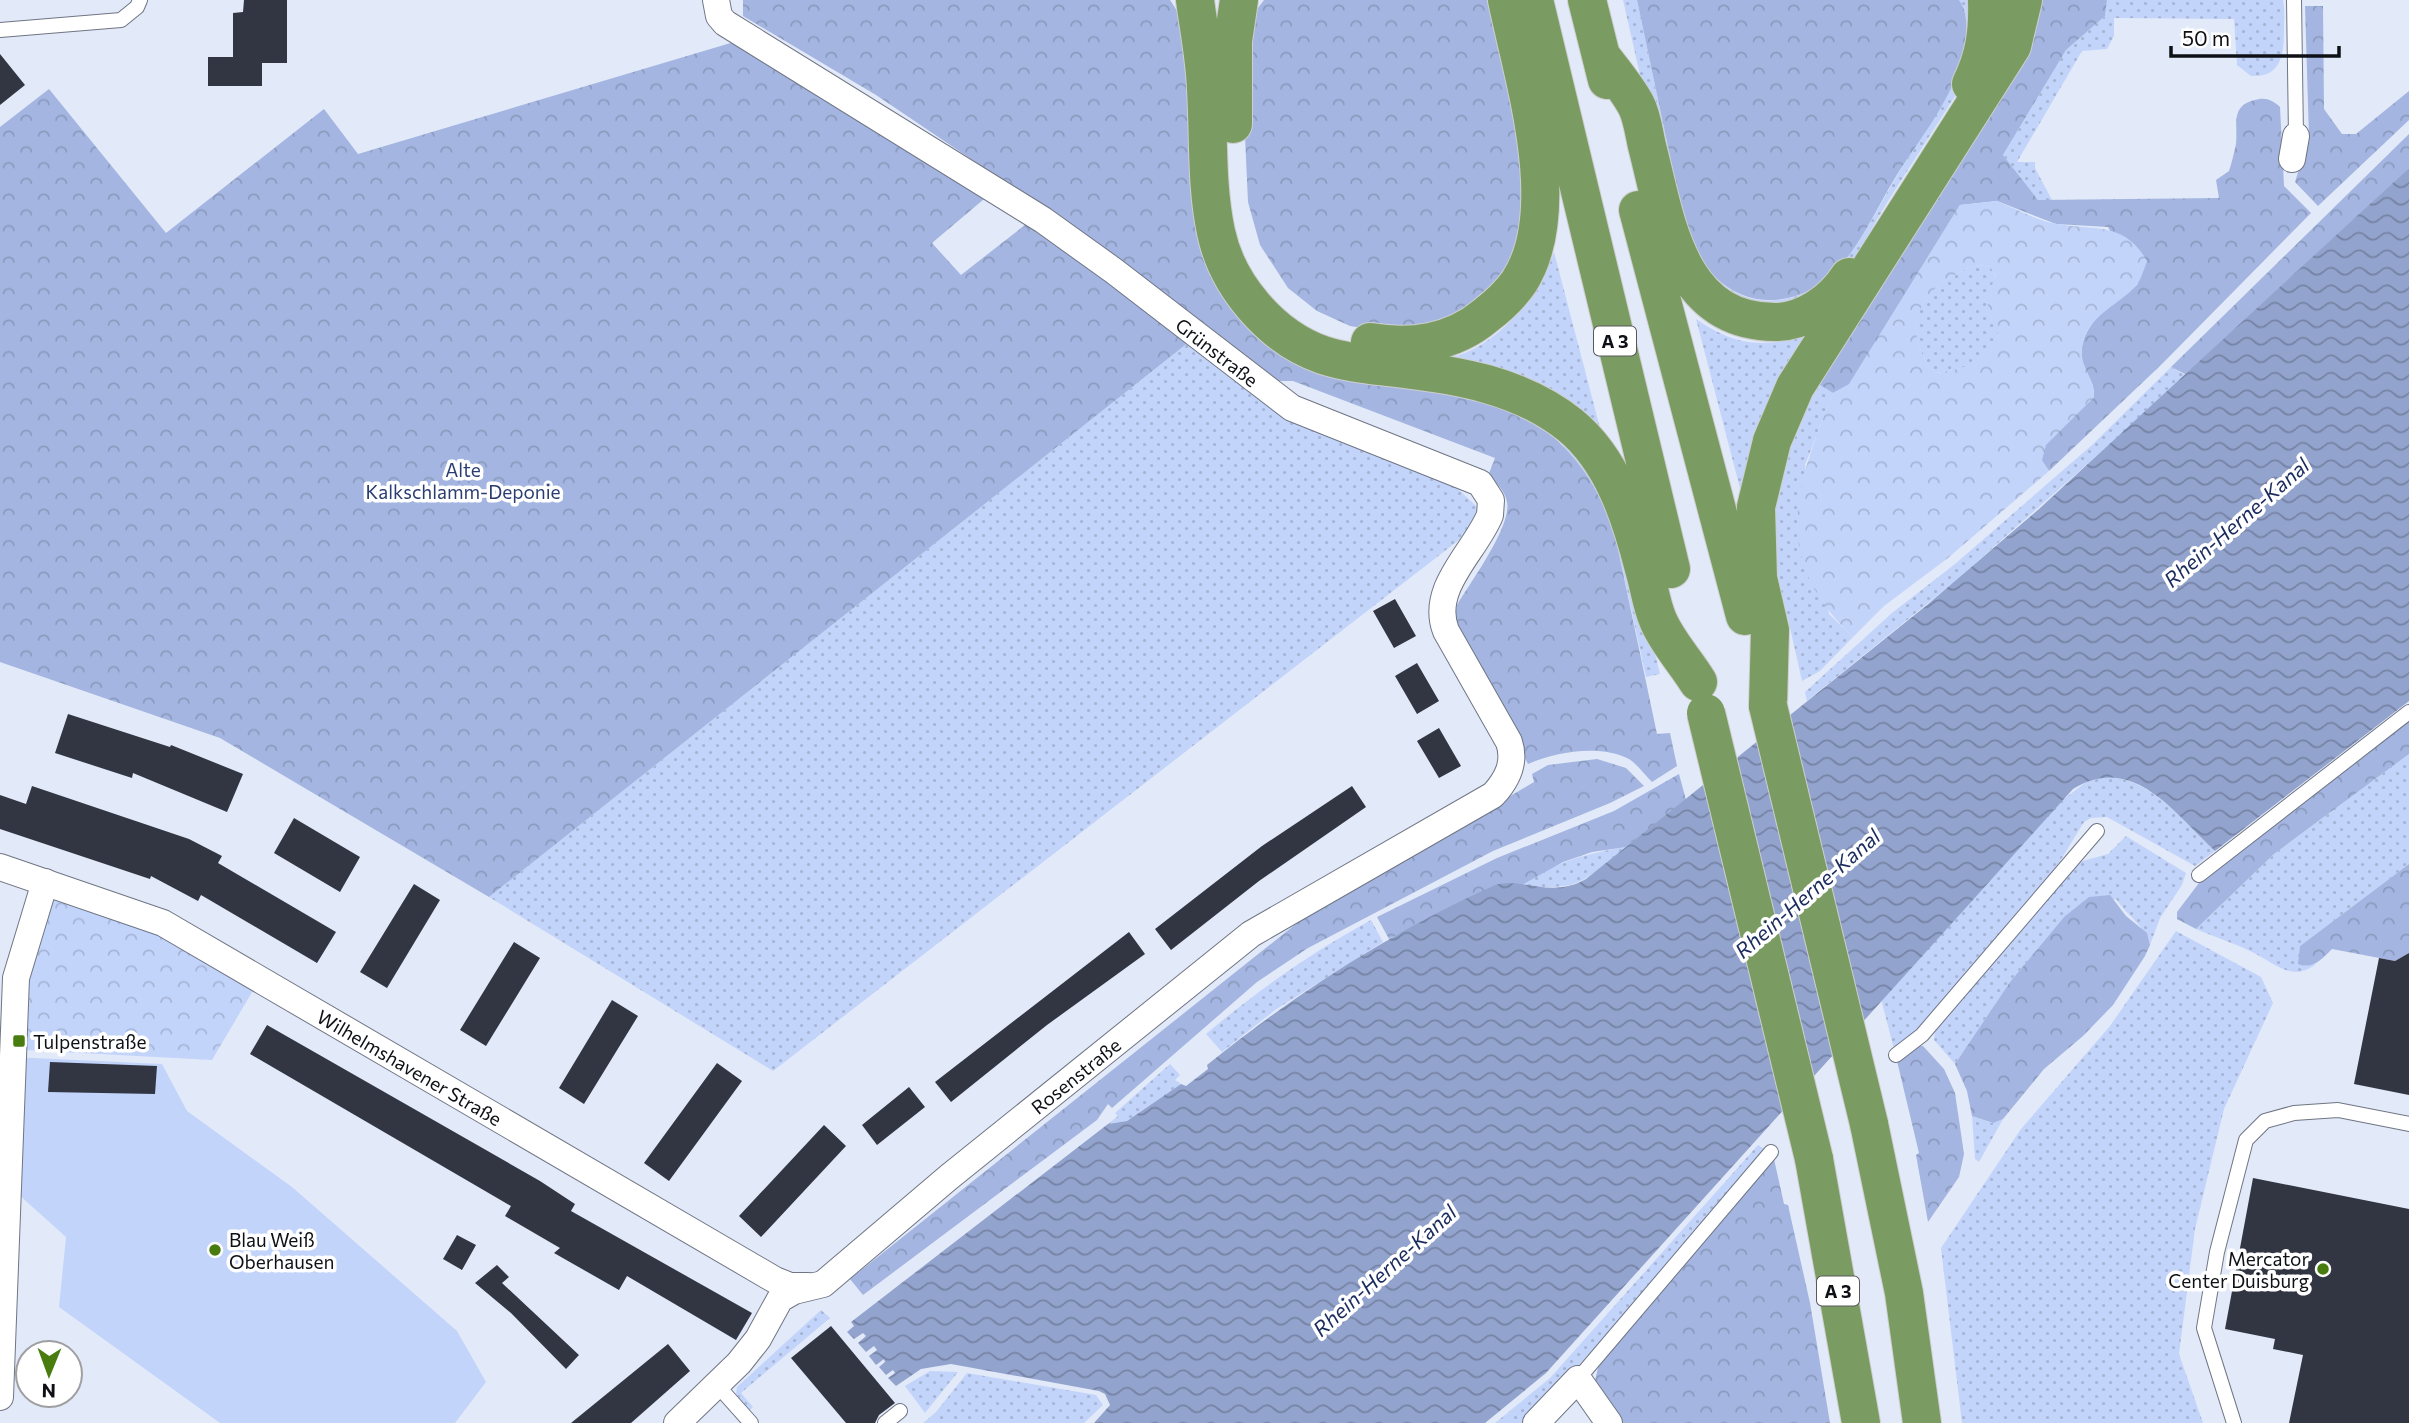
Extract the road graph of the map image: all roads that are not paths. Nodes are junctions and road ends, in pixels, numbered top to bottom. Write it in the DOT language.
graph roads {
  1 [pos="140,0"];
  2 [pos="716,0"];
  3 [pos="1195,0"];
  4 [pos="1239,0"];
  5 [pos="1507,0"];
  6 [pos="1534,0"];
  7 [pos="1587,0"];
  8 [pos="1987,0"];
  9 [pos="2023,0"];
  10 [pos="2294,0"];
  11 [pos="0,30"];
  12 [pos="1601,57"];
  13 [pos="2294,148"];
  14 [pos="1702,698"];
  15 [pos="1769,706"];
  16 [pos="2409,712"];
  17 [pos="1510,769"];
  18 [pos="2096,831"];
  19 [pos="0,867"];
  20 [pos="2199,875"];
  21 [pos="46,882"];
  22 [pos="1896,1055"];
  23 [pos="2409,1124"];
  24 [pos="1771,1152"];
  25 [pos="810,1286"];
  26 [pos="1578,1378"];
  27 [pos="718,1385"];
  28 [pos="0,1397"];
  29 [pos="900,1411"];
  30 [pos="677,1423"];
  31 [pos="751,1423"];
  32 [pos="886,1423"];
  33 [pos="1536,1423"];
  34 [pos="1609,1423"];
  35 [pos="1861,1423"];
  36 [pos="1923,1423"];
  37 [pos="2234,1423"];
  1 -- 11 [label="lane"];
  2 -- 17 [label="street, Grünstraße"];
  3 -- 14 [label="highway"];
  4 -- 5 [label="highway"];
  6 -- 14 [label="highway, A 3"];
  7 -- 12 [label="highway"];
  8 -- 12 [label="highway"];
  9 -- 15 [label="highway"];
  10 -- 13 [label="lane"];
  12 -- 15 [label="highway"];
  14 -- 35 [label="highway, A 3, bridge"];
  15 -- 36 [label="highway, bridge"];
  16 -- 20 [label="lane"];
  17 -- 25 [label="street, Rosenstraße"];
  18 -- 22 [label="lane"];
  19 -- 21 [label="street, Wilhelmshavener Straße"];
  21 -- 25 [label="street, Wilhelmshavener Straße"];
  21 -- 28 [label="street"];
  23 -- 37 [label="lane"];
  24 -- 26 [label="lane"];
  25 -- 27 [label="street, Rosenstraße"];
  26 -- 33 [label="street"];
  26 -- 34 [label="street"];
  27 -- 30 [label="street, Rosenstraße"];
  27 -- 31 [label="lane"];
  29 -- 32 [label="lane"];
}
